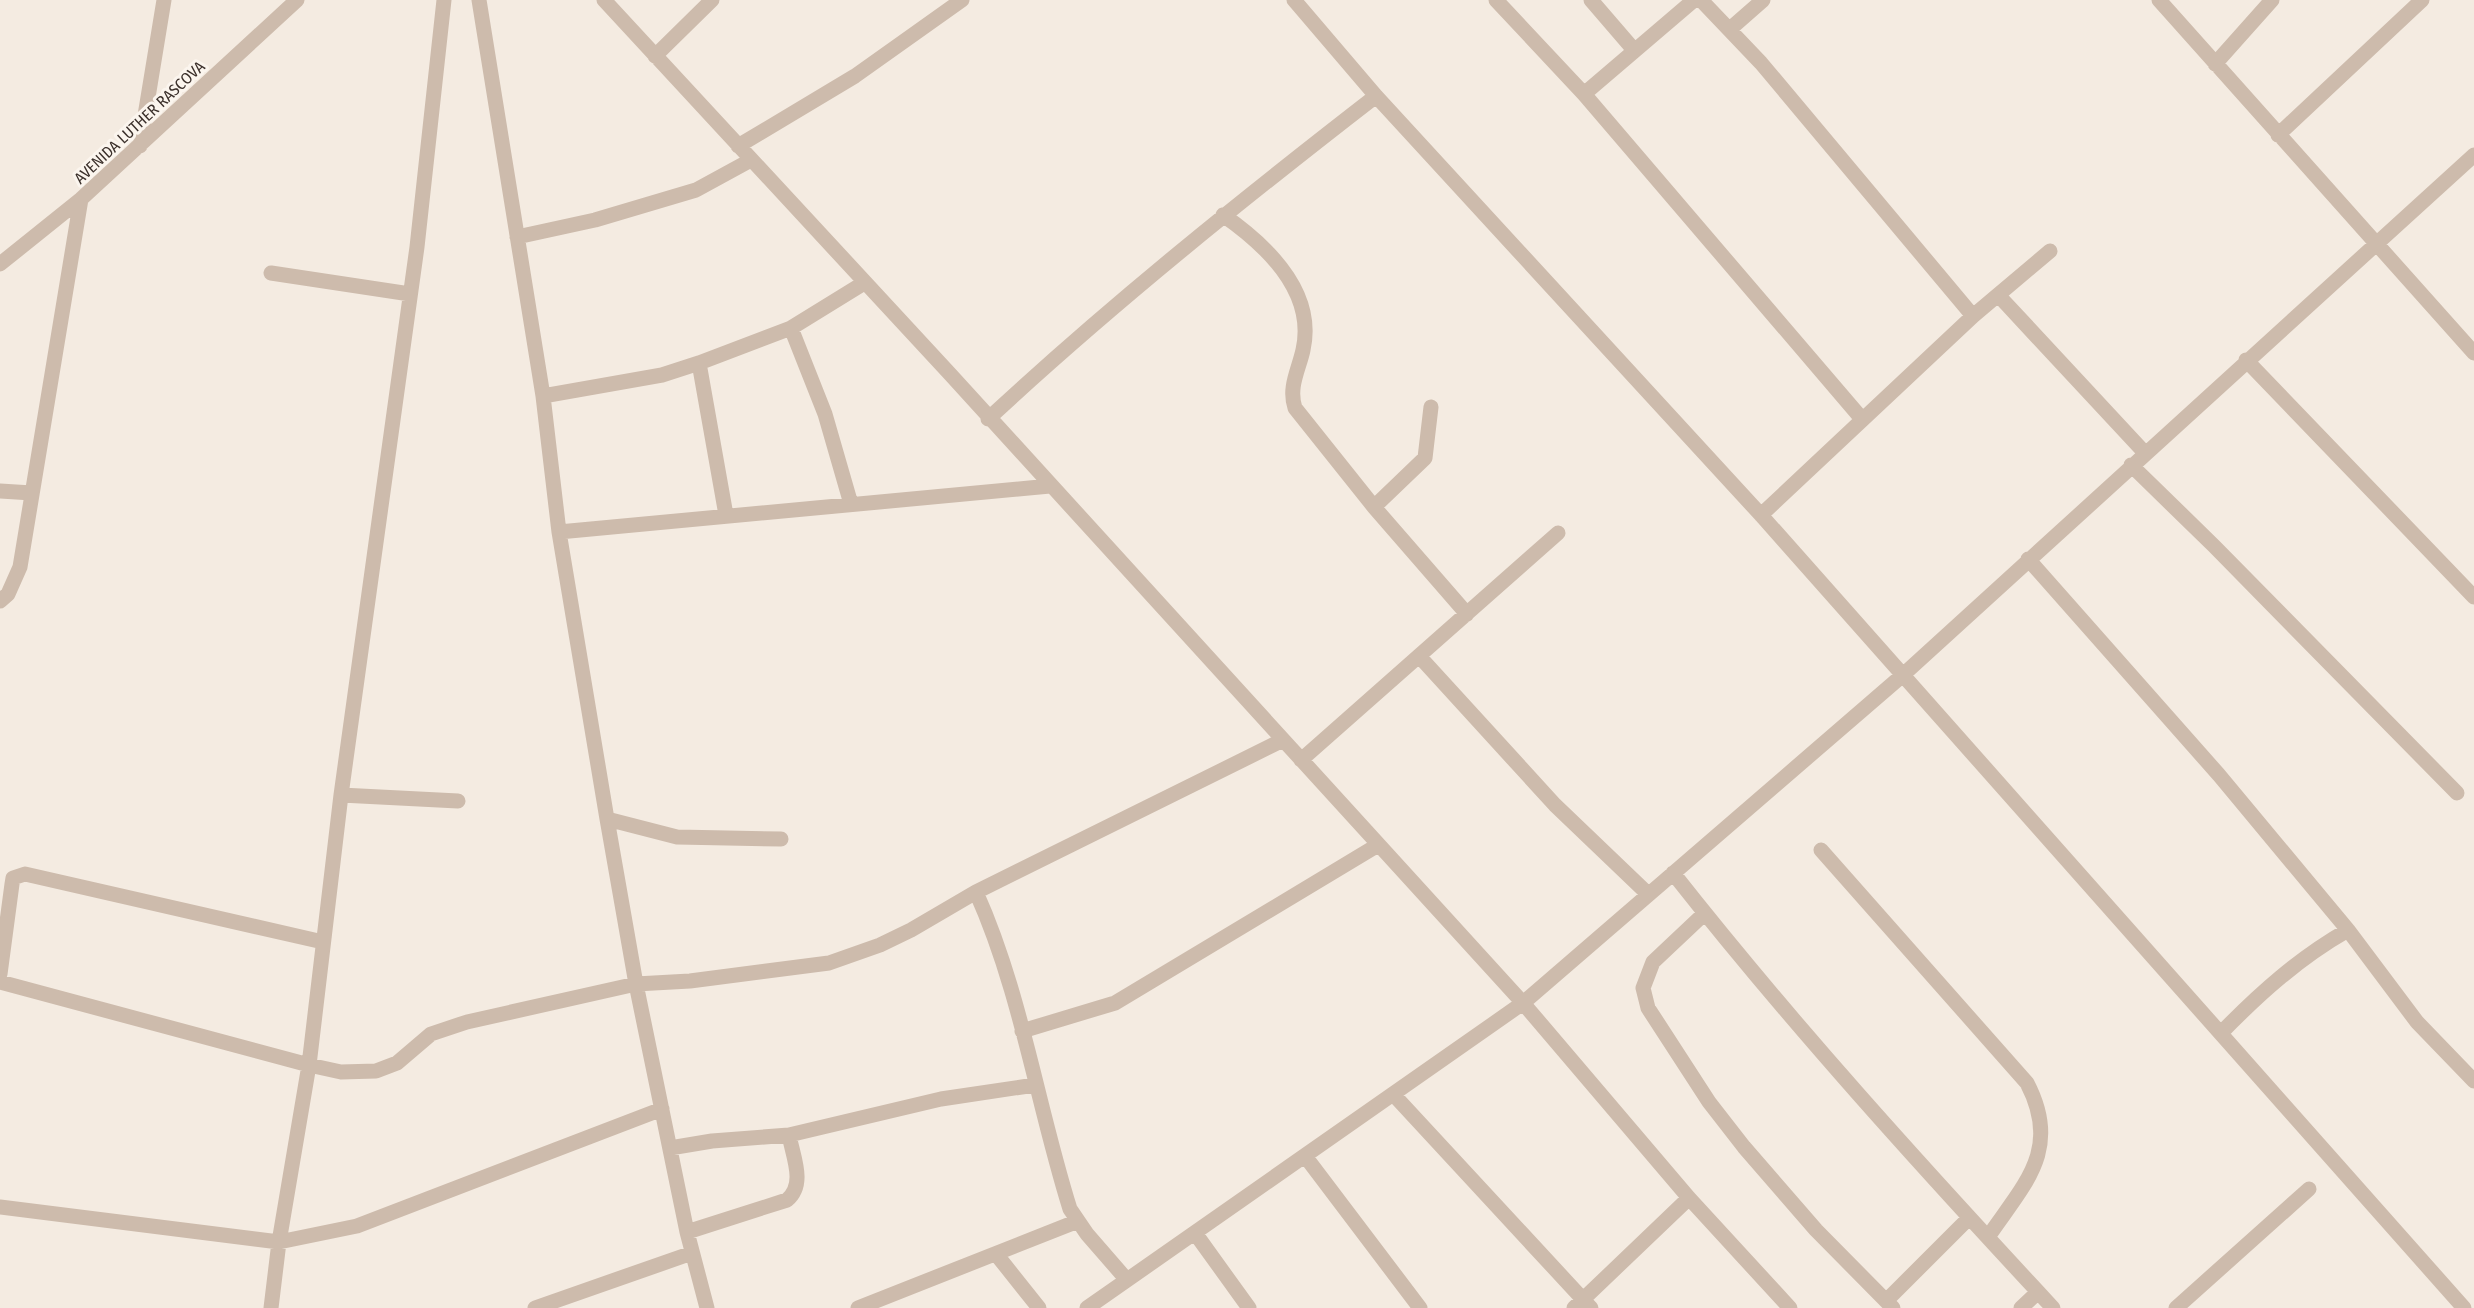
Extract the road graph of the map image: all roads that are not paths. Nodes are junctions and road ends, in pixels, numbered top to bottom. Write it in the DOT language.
graph roads {
  1 [pos="164,0"];
  2 [pos="297,0"];
  3 [pos="444,0"];
  4 [pos="479,0"];
  5 [pos="604,0"];
  6 [pos="712,0"];
  7 [pos="962,0"];
  8 [pos="1294,0"];
  9 [pos="1496,0"];
  10 [pos="1591,0"];
  11 [pos="1694,0"];
  12 [pos="1701,0"];
  13 [pos="1763,0"];
  14 [pos="2159,0"];
  15 [pos="2272,0"];
  16 [pos="2422,0"];
  17 [pos="1730,29"];
  18 [pos="1634,50"];
  19 [pos="655,56"];
  20 [pos="2215,63"];
  21 [pos="1584,94"];
  22 [pos="1376,96"];
  23 [pos="2278,135"];
  24 [pos="140,146"];
  25 [pos="738,146"];
  26 [pos="2474,154"];
  27 [pos="751,160"];
  28 [pos="81,199"];
  29 [pos="1223,215"];
  30 [pos="517,237"];
  31 [pos="2374,244"];
  32 [pos="2050,251"];
  33 [pos="0,264"];
  34 [pos="271,273"];
  35 [pos="864,283"];
  36 [pos="410,294"];
  37 [pos="1999,296"];
  38 [pos="1973,316"];
  39 [pos="790,328"];
  40 [pos="2474,353"];
  41 [pos="2246,360"];
  42 [pos="699,363"];
  43 [pos="543,396"];
  44 [pos="1431,407"];
  45 [pos="988,418"];
  46 [pos="1862,418"];
  47 [pos="2145,453"];
  48 [pos="2131,465"];
  49 [pos="1050,486"];
  50 [pos="0,491"];
  51 [pos="32,493"];
  52 [pos="851,504"];
  53 [pos="1374,507"];
  54 [pos="726,515"];
  55 [pos="1761,515"];
  56 [pos="559,531"];
  57 [pos="1558,533"];
  58 [pos="2028,559"];
  59 [pos="2474,597"];
  60 [pos="0,601"];
  61 [pos="1467,614"];
  62 [pos="1419,656"];
  63 [pos="1904,674"];
  64 [pos="1283,740"];
  65 [pos="1301,760"];
  66 [pos="2457,793"];
  67 [pos="341,795"];
  68 [pos="458,801"];
  69 [pos="607,819"];
  70 [pos="781,839"];
  71 [pos="1378,844"];
  72 [pos="1821,850"];
  73 [pos="1673,873"];
  74 [pos="975,892"];
  75 [pos="1648,894"];
  76 [pos="1705,913"];
  77 [pos="2348,930"];
  78 [pos="323,942"];
  79 [pos="0,974"];
  80 [pos="0,982"];
  81 [pos="636,984"];
  82 [pos="1523,1003"];
  83 [pos="1022,1031"];
  84 [pos="2221,1033"];
  85 [pos="309,1065"];
  86 [pos="2474,1081"];
  87 [pos="1035,1084"];
  88 [pos="1393,1094"];
  89 [pos="662,1109"];
  90 [pos="789,1135"];
  91 [pos="670,1148"];
  92 [pos="1305,1156"];
  93 [pos="2310,1189"];
  94 [pos="1689,1197"];
  95 [pos="0,1207"];
  96 [pos="1969,1218"];
  97 [pos="1078,1221"];
  98 [pos="687,1232"];
  99 [pos="1195,1233"];
  100 [pos="1988,1237"];
  101 [pos="279,1242"];
  102 [pos="692,1253"];
  103 [pos="996,1254"];
  104 [pos="1127,1280"];
  105 [pos="2038,1292"];
  106 [pos="1890,1304"];
  107 [pos="1583,1305"];
  108 [pos="271,1308"];
  109 [pos="535,1308"];
  110 [pos="707,1308"];
  111 [pos="858,1308"];
  112 [pos="1038,1308"];
  113 [pos="1087,1308"];
  114 [pos="1250,1308"];
  115 [pos="1420,1308"];
  116 [pos="1790,1308"];
  117 [pos="2021,1308"];
  118 [pos="2053,1308"];
  119 [pos="2176,1308"];
  120 [pos="2464,1308"];
  1 -- 24 [label="street"];
  2 -- 24 [label="street, AVENIDA LUTHER RASCOVA"];
  3 -- 36 [label="street"];
  4 -- 30 [label="street"];
  5 -- 19 [label="street"];
  6 -- 19 [label="street"];
  7 -- 25 [label="street"];
  8 -- 22 [label="street"];
  9 -- 21 [label="street"];
  10 -- 18 [label="street"];
  11 -- 18 [label="street"];
  12 -- 17 [label="street"];
  13 -- 17 [label="street"];
  14 -- 20 [label="street"];
  15 -- 20 [label="street"];
  16 -- 23 [label="street"];
  17 -- 38 [label="street"];
  18 -- 21 [label="street"];
  19 -- 25 [label="street"];
  20 -- 23 [label="street"];
  21 -- 46 [label="street"];
  22 -- 29 [label="street"];
  22 -- 55 [label="street"];
  23 -- 31 [label="street"];
  24 -- 28 [label="street, AVENIDA LUTHER RASCOVA"];
  25 -- 27 [label="street"];
  26 -- 31 [label="street"];
  27 -- 30 [label="street"];
  27 -- 35 [label="street"];
  28 -- 33 [label="street, AVENIDA LUTHER RASCOVA"];
  28 -- 51 [label="street"];
  29 -- 45 [label="street"];
  29 -- 53 [label="street"];
  30 -- 43 [label="street"];
  31 -- 40 [label="street"];
  31 -- 41 [label="street"];
  32 -- 37 [label="street"];
  34 -- 36 [label="street"];
  35 -- 39 [label="street"];
  35 -- 45 [label="street"];
  36 -- 67 [label="street"];
  37 -- 38 [label="street"];
  37 -- 47 [label="street"];
  38 -- 46 [label="street"];
  39 -- 42 [label="street"];
  39 -- 52 [label="street"];
  41 -- 47 [label="street"];
  41 -- 59 [label="street"];
  42 -- 43 [label="street"];
  42 -- 54 [label="street"];
  43 -- 56 [label="street"];
  44 -- 53 [label="street"];
  45 -- 49 [label="street"];
  46 -- 55 [label="street"];
  47 -- 48 [label="street"];
  48 -- 58 [label="street"];
  48 -- 66 [label="street"];
  49 -- 52 [label="street"];
  49 -- 64 [label="street"];
  50 -- 51 [label="street"];
  51 -- 60 [label="street"];
  52 -- 54 [label="street"];
  53 -- 61 [label="street"];
  54 -- 56 [label="street"];
  55 -- 63 [label="street"];
  56 -- 69 [label="street"];
  57 -- 61 [label="street"];
  58 -- 63 [label="street"];
  58 -- 77 [label="street"];
  61 -- 62 [label="street"];
  62 -- 65 [label="street"];
  62 -- 75 [label="street"];
  63 -- 73 [label="street"];
  63 -- 84 [label="street"];
  64 -- 65 [label="street"];
  64 -- 74 [label="street"];
  65 -- 71 [label="street"];
  67 -- 68 [label="street"];
  67 -- 78 [label="street"];
  69 -- 70 [label="street"];
  69 -- 81 [label="street"];
  71 -- 82 [label="street"];
  71 -- 83 [label="street"];
  72 -- 100 [label="street"];
  73 -- 75 [label="street"];
  73 -- 76 [label="street"];
  74 -- 81 [label="street"];
  74 -- 83 [label="street"];
  75 -- 82 [label="street"];
  76 -- 96 [label="street"];
  76 -- 106 [label="street"];
  77 -- 84 [label="street"];
  77 -- 86 [label="street"];
  78 -- 79 [label="street"];
  78 -- 85 [label="street"];
  80 -- 85 [label="street"];
  81 -- 85 [label="street"];
  81 -- 89 [label="street"];
  82 -- 88 [label="street"];
  82 -- 94 [label="street"];
  83 -- 87 [label="street"];
  84 -- 120 [label="street"];
  85 -- 101 [label="street"];
  87 -- 90 [label="street"];
  87 -- 97 [label="street"];
  88 -- 92 [label="street"];
  88 -- 107 [label="street"];
  89 -- 91 [label="street"];
  89 -- 101 [label="street"];
  90 -- 91 [label="street"];
  90 -- 98 [label="street"];
  91 -- 98 [label="street"];
  92 -- 99 [label="street"];
  92 -- 115 [label="street"];
  93 -- 119 [label="street"];
  94 -- 107 [label="street"];
  94 -- 116 [label="street"];
  95 -- 101 [label="street"];
  96 -- 100 [label="street"];
  96 -- 106 [label="street"];
  97 -- 103 [label="street"];
  97 -- 104 [label="street"];
  98 -- 102 [label="street"];
  99 -- 104 [label="street"];
  99 -- 114 [label="street"];
  100 -- 105 [label="street"];
  101 -- 108 [label="street"];
  102 -- 109 [label="street"];
  102 -- 110 [label="street"];
  103 -- 111 [label="street"];
  103 -- 112 [label="street"];
  104 -- 113 [label="street"];
  105 -- 117 [label="street"];
  105 -- 118 [label="street"];
}
